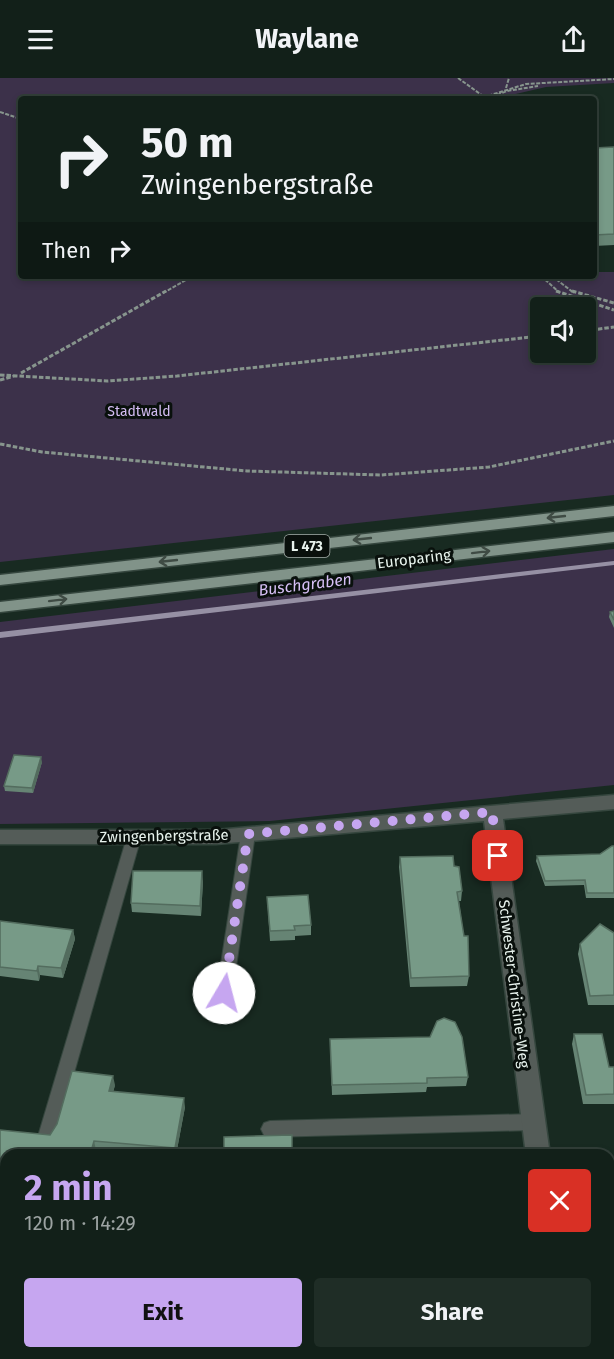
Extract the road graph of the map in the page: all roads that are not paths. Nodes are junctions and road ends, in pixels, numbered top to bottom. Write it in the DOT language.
graph roads {
  1 [pos="614,511"];
  2 [pos="614,537"];
  3 [pos="0,580"];
  4 [pos="0,607"];
  5 [pos="614,802"];
  6 [pos="492,812"];
  7 [pos="248,834"];
  8 [pos="0,837"];
  9 [pos="134,837"];
  10 [pos="221,1016"];
  11 [pos="532,1122"];
  12 [pos="270,1129"];
  13 [pos="48,1133"];
  14 [pos="537,1149"];
  1 -- 3 [label="main road, Europaring / L 473, one-way"];
  4 -- 2 [label="main road, Europaring / L 473, one-way"];
  5 -- 6 [label="street, Zwingenbergstraße"];
  6 -- 7 [label="street, Zwingenbergstraße"];
  6 -- 11 [label="street, Schwester-Christine-Weg"];
  7 -- 9 [label="street, Zwingenbergstraße"];
  7 -- 10 [label="lane"];
  8 -- 9 [label="street, Zwingenbergstraße"];
  9 -- 13 [label="lane"];
  11 -- 12 [label="lane"];
  11 -- 14 [label="street, Schwester-Christine-Weg"];
}
